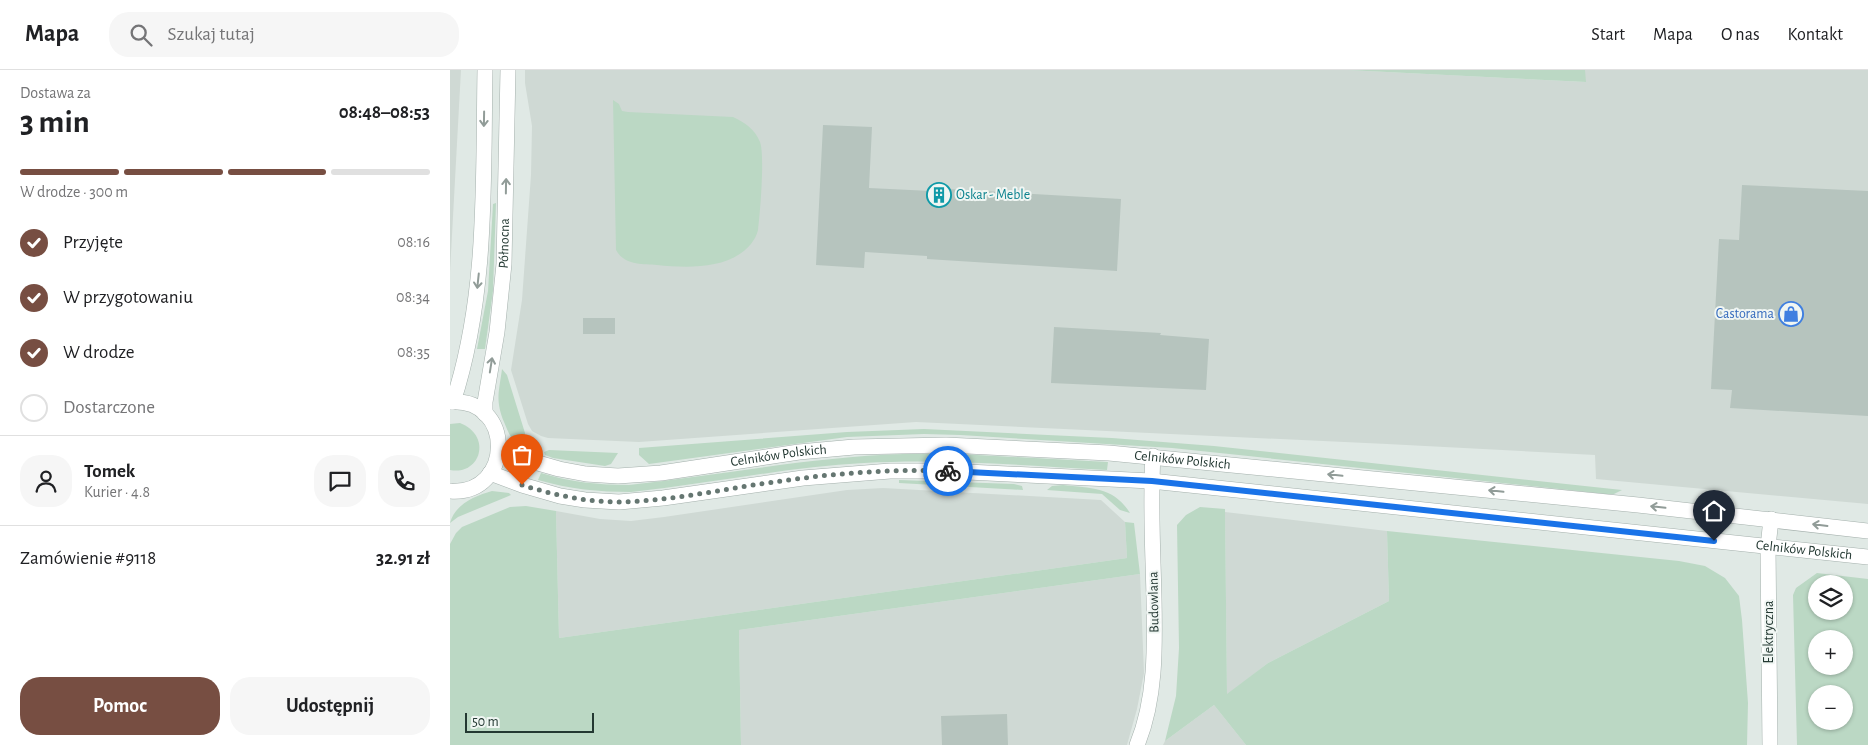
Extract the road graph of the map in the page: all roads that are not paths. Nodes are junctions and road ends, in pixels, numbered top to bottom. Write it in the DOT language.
graph roads {
  1 [pos="485,70"];
  2 [pos="508,70"];
  3 [pos="452,402"];
  4 [pos="485,414"];
  5 [pos="499,449"];
  6 [pos="1153,456"];
  7 [pos="490,473"];
  8 [pos="1152,481"];
  9 [pos="452,494"];
  10 [pos="1771,519"];
  11 [pos="1868,531"];
  12 [pos="1768,546"];
  13 [pos="1868,557"];
  14 [pos="1137,745"];
  15 [pos="1770,745"];
  1 -- 3 [label="street, Północna, one-way"];
  4 -- 2 [label="street, Północna, one-way"];
  3 -- 4 [label="street"];
  4 -- 5 [label="street"];
  5 -- 6 [label="street, Celników Polskich"];
  5 -- 7 [label="street"];
  6 -- 8 [label="street, Budowlana"];
  10 -- 6 [label="street, Celników Polskich, one-way"];
  7 -- 8 [label="street, Celników Polskich"];
  7 -- 9 [label="street"];
  8 -- 12 [label="street, Celników Polskich"];
  8 -- 14 [label="street, Budowlana"];
  11 -- 10 [label="street, Celników Polskich, one-way"];
  10 -- 12 [label="street, Elektryczna"];
  12 -- 13 [label="street, Celników Polskich"];
  12 -- 15 [label="street, Elektryczna"];
}
